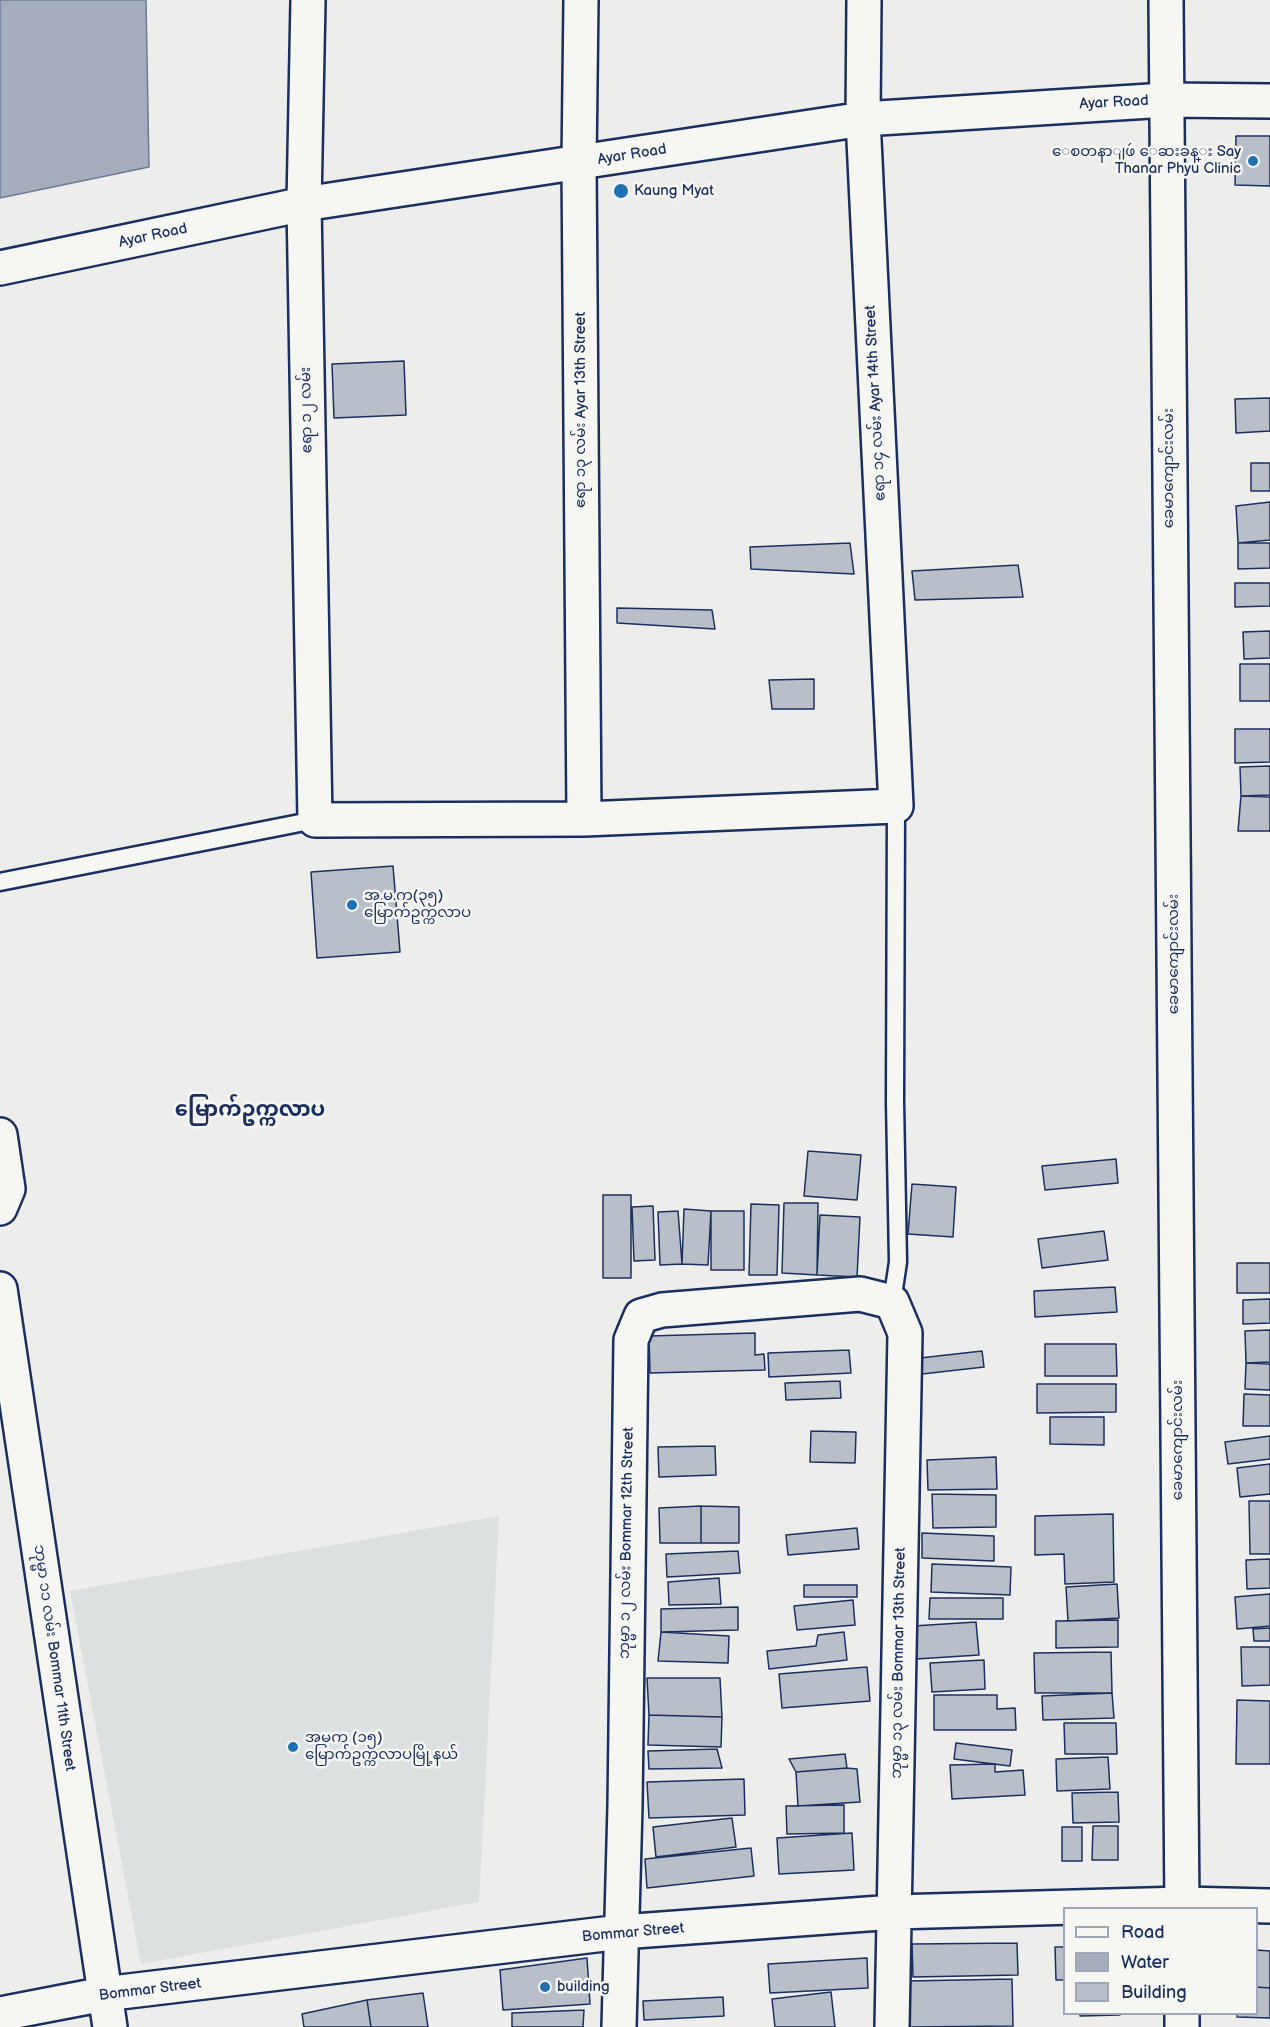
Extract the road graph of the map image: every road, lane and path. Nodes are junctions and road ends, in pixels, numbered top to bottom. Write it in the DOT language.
graph roads {
  1 [pos="308,0"];
  2 [pos="581,0"];
  3 [pos="864,0"];
  4 [pos="1166,0"];
  5 [pos="1166,100"];
  6 [pos="1270,100"];
  7 [pos="862,119"];
  8 [pos="579,163"];
  9 [pos="304,204"];
  10 [pos="0,268"];
  11 [pos="896,806"];
  12 [pos="584,819"];
  13 [pos="315,820"];
  14 [pos="0,882"];
  15 [pos="0,1135"];
  16 [pos="0,1208"];
  17 [pos="0,1289"];
  18 [pos="892,1302"];
  19 [pos="1182,1906"];
  20 [pos="1270,1906"];
  21 [pos="1134,1907"];
  22 [pos="1063,1908"];
  23 [pos="894,1912"];
  24 [pos="621,1932"];
  25 [pos="104,1994"];
  26 [pos="0,2014"];
  27 [pos="110,2027"];
  28 [pos="619,2027"];
  29 [pos="891,2027"];
  1 -- 9 [label="street, ဧရာ ၁၂ လမ်း"];
  2 -- 8 [label="street, ဧရာ ၁၃ လမ်း Ayar 13th Street"];
  3 -- 7 [label="street, ဧရာ ၁၄ လမ်း Ayar 14th Street"];
  4 -- 5 [label="street, ခေမာကျောင်းလမ်း"];
  5 -- 6 [label="street, Ayar Road"];
  5 -- 7 [label="street, Ayar Road"];
  5 -- 19 [label="street, ခေမာကျောင်းလမ်း"];
  7 -- 8 [label="street, Ayar Road"];
  7 -- 11 [label="street, ဧရာ ၁၄ လမ်း Ayar 14th Street"];
  8 -- 9 [label="street, Ayar Road"];
  8 -- 12 [label="street, ဧရာ ၁၃ လမ်း Ayar 13th Street"];
  9 -- 10 [label="street, Ayar Road"];
  9 -- 13 [label="street, ဧရာ ၁၂ လမ်း"];
  11 -- 12 [label="street"];
  11 -- 18 [label="lane"];
  12 -- 13 [label="street"];
  13 -- 14 [label="lane"];
  15 -- 16 [label="street"];
  17 -- 25 [label="street, ဘုမ္မာ ၁၁ လမ်း Bommar 11th Street"];
  18 -- 23 [label="street, ဘုမ္မာ ၁၃ လမ်း Bommar 13th Street"];
  18 -- 24 [label="street, ဘုမ္မာ ၁၂ လမ်း Bommar 12th Street"];
  19 -- 20 [label="street, Bommar Street"];
  19 -- 21 [label="street, Bommar Street"];
  22 -- 23 [label="street, Bommar Street"];
  23 -- 24 [label="street, Bommar Street"];
  23 -- 29 [label="street, ဘုမ္မာ ၁၃ လမ်း Bommar 13th Street"];
  24 -- 25 [label="street, Bommar Street"];
  24 -- 28 [label="street, ဘုမ္မာ ၁၂ လမ်း Bommar 12th Street"];
  25 -- 26 [label="street, Bommar Street"];
  25 -- 27 [label="street, ဘုမ္မာ ၁၁ လမ်း Bommar 11th Street"];
}
